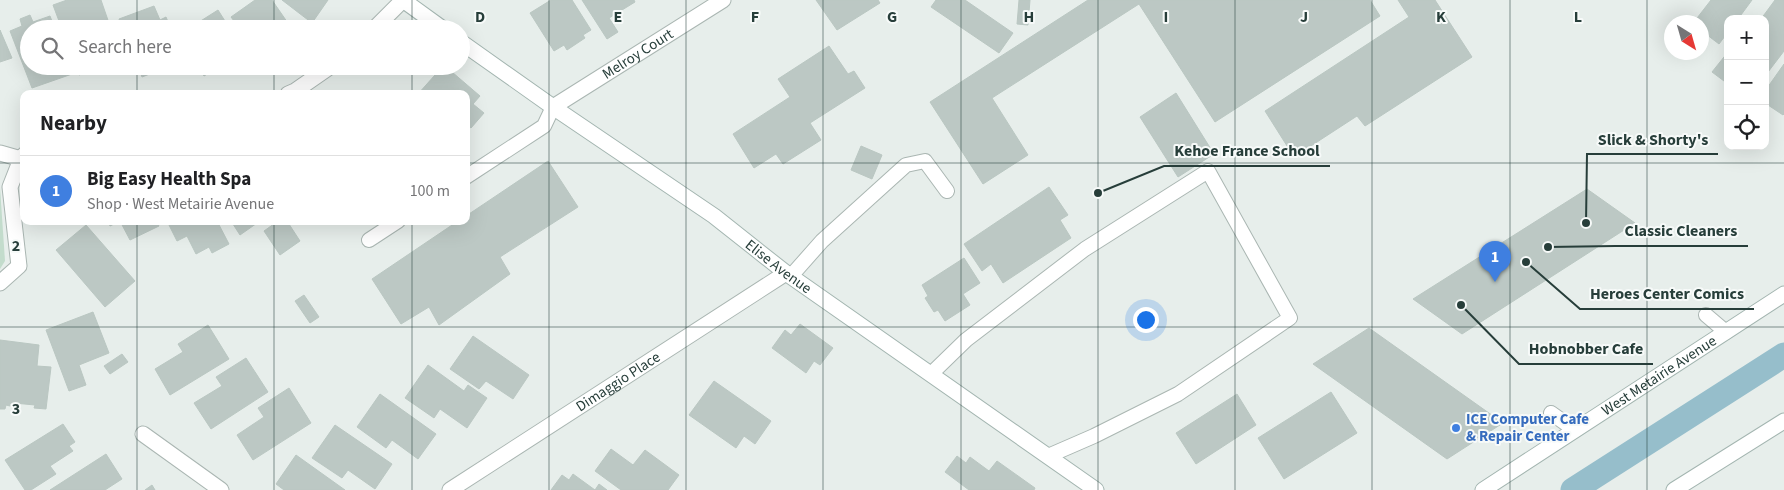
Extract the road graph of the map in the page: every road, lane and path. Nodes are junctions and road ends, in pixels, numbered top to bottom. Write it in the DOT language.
graph roads {
  1 [pos="403,0"];
  2 [pos="723,0"];
  3 [pos="383,20"];
  4 [pos="431,20"];
  5 [pos="470,48"];
  6 [pos="318,75"];
  7 [pos="296,90"];
  8 [pos="553,107"];
  9 [pos="0,153"];
  10 [pos="20,157"];
  11 [pos="20,162"];
  12 [pos="470,174"];
  13 [pos="947,191"];
  14 [pos="392,225"];
  15 [pos="369,240"];
  16 [pos="788,275"];
  17 [pos="0,283"];
  18 [pos="1784,294"];
  19 [pos="1706,315"];
  20 [pos="1726,332"];
  21 [pos="931,374"];
  22 [pos="1551,413"];
  23 [pos="1784,421"];
  24 [pos="1574,430"];
  25 [pos="143,434"];
  26 [pos="1048,456"];
  27 [pos="221,490"];
  28 [pos="450,490"];
  29 [pos="1096,490"];
  30 [pos="1482,490"];
  31 [pos="1674,490"];
  1 -- 3 [label="street"];
  1 -- 4 [label="street"];
  2 -- 8 [label="street, Melroy Court"];
  5 -- 8 [label="street, Elise Avenue"];
  6 -- 7 [label="street"];
  8 -- 12 [label="lane"];
  8 -- 16 [label="street, Elise Avenue"];
  9 -- 10 [label="street"];
  11 -- 17 [label="street"];
  13 -- 16 [label="lane"];
  14 -- 15 [label="lane"];
  16 -- 21 [label="street, Elise Avenue"];
  16 -- 28 [label="street, Dimaggio Place"];
  18 -- 20 [label="street, West Metairie Avenue"];
  19 -- 20 [label="lane"];
  20 -- 24 [label="street, West Metairie Avenue"];
  21 -- 26 [label="street, Elise Avenue"];
  21 -- 26 [label="lane"];
  22 -- 24 [label="lane"];
  23 -- 31 [label="street"];
  24 -- 30 [label="street, West Metairie Avenue"];
  25 -- 27 [label="street"];
  26 -- 29 [label="street, Elise Avenue"];
}
